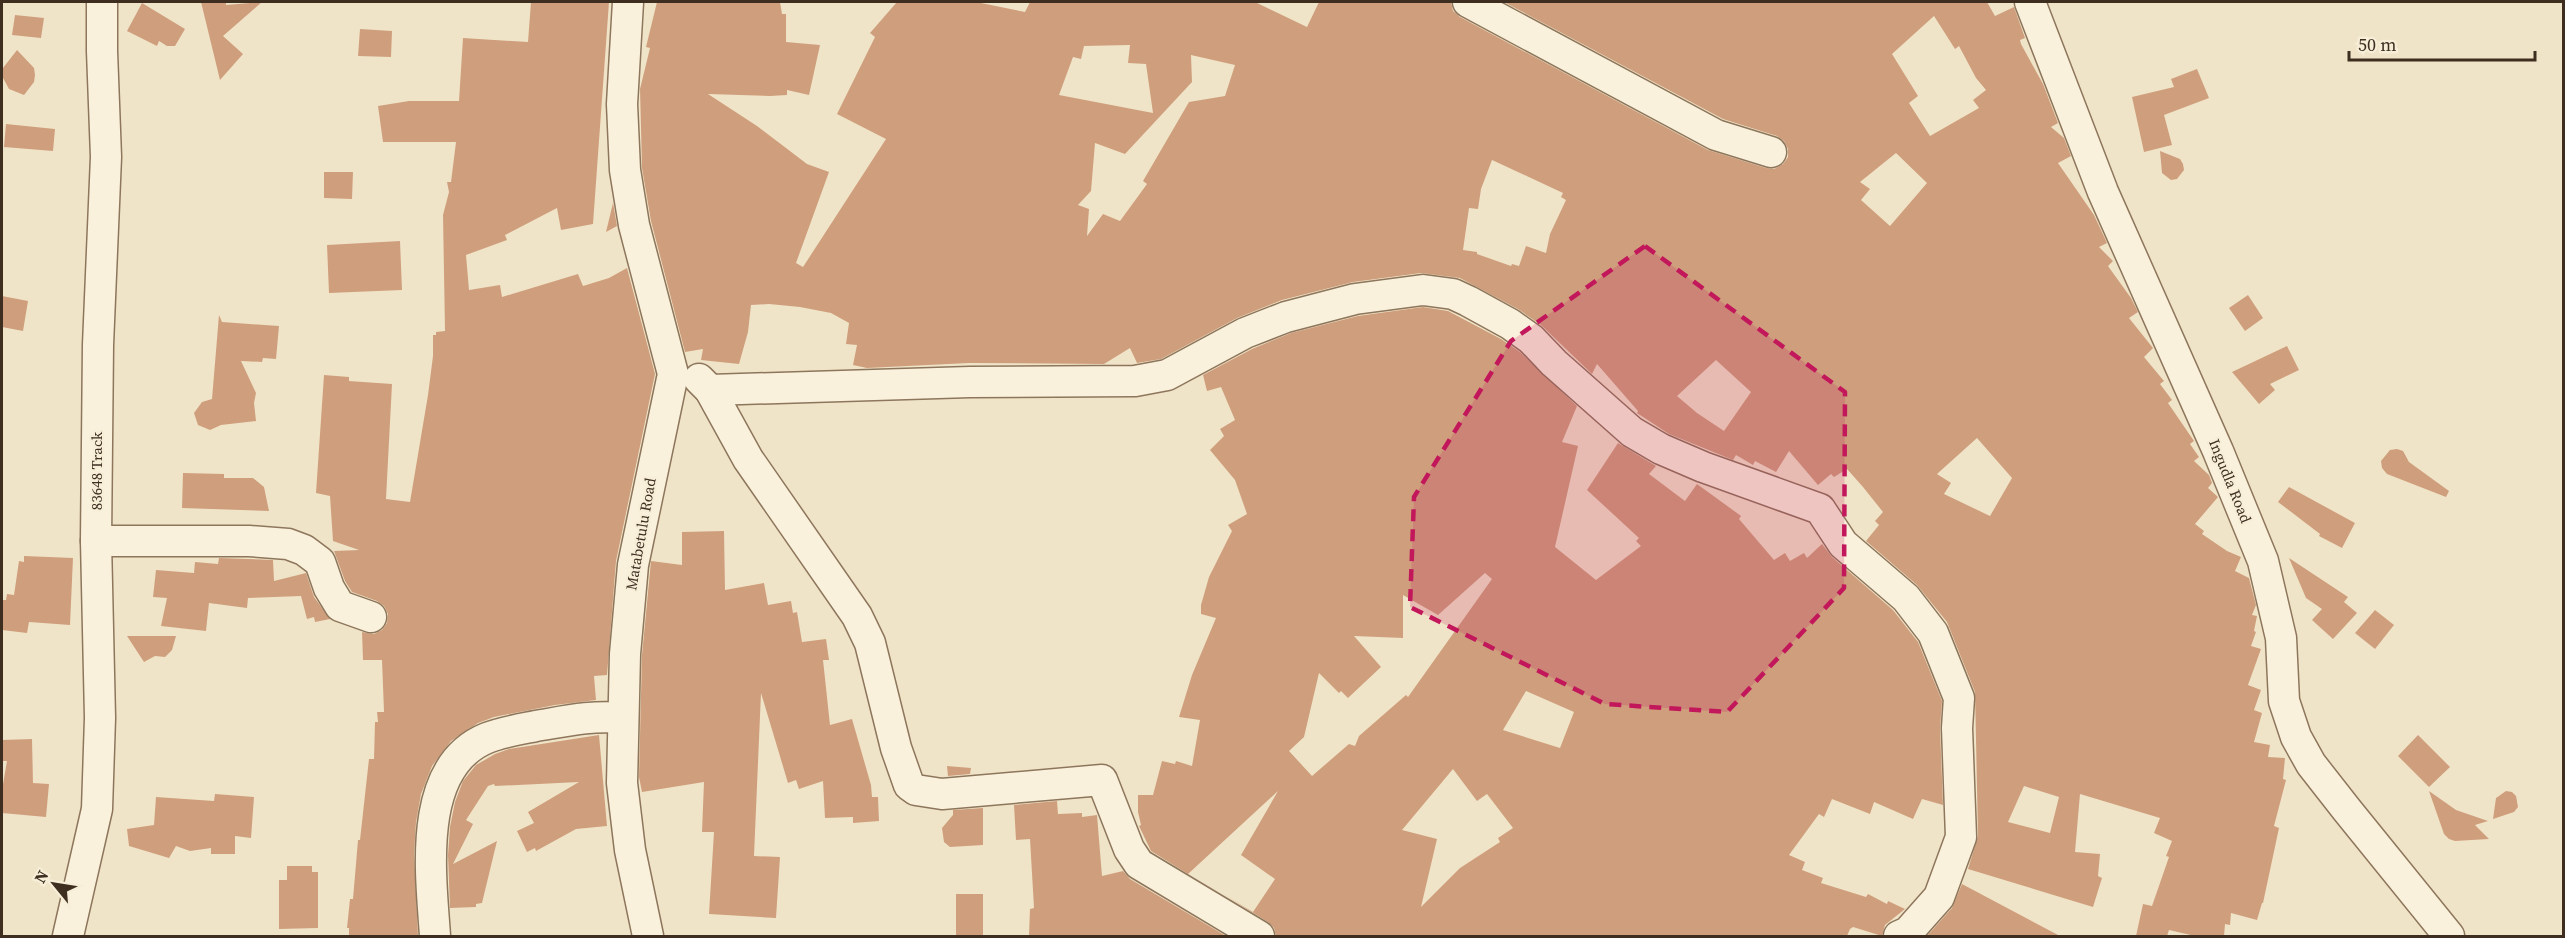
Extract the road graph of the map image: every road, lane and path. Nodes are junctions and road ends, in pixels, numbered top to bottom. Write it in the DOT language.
graph roads {
  1 [pos="102,2"];
  2 [pos="628,2"];
  3 [pos="1468,2"];
  4 [pos="2030,2"];
  5 [pos="1771,152"];
  6 [pos="673,374"];
  7 [pos="710,390"];
  8 [pos="96,541"];
  9 [pos="371,617"];
  10 [pos="622,718"];
  11 [pos="68,936"];
  12 [pos="435,936"];
  13 [pos="648,936"];
  14 [pos="1259,936"];
  15 [pos="1899,936"];
  16 [pos="2449,936"];
  1 -- 8 [label="street, 83648 Track"];
  2 -- 6 [label="street, Matabetulu Road"];
  3 -- 5 [label="street"];
  4 -- 16 [label="street, Ingudla Road"];
  6 -- 7 [label="street"];
  6 -- 10 [label="street, Matabetulu Road"];
  7 -- 14 [label="street"];
  7 -- 15 [label="street"];
  8 -- 9 [label="street"];
  8 -- 11 [label="street, 83648 Track"];
  10 -- 12 [label="street"];
  10 -- 13 [label="street, Matabetulu Road"];
}
